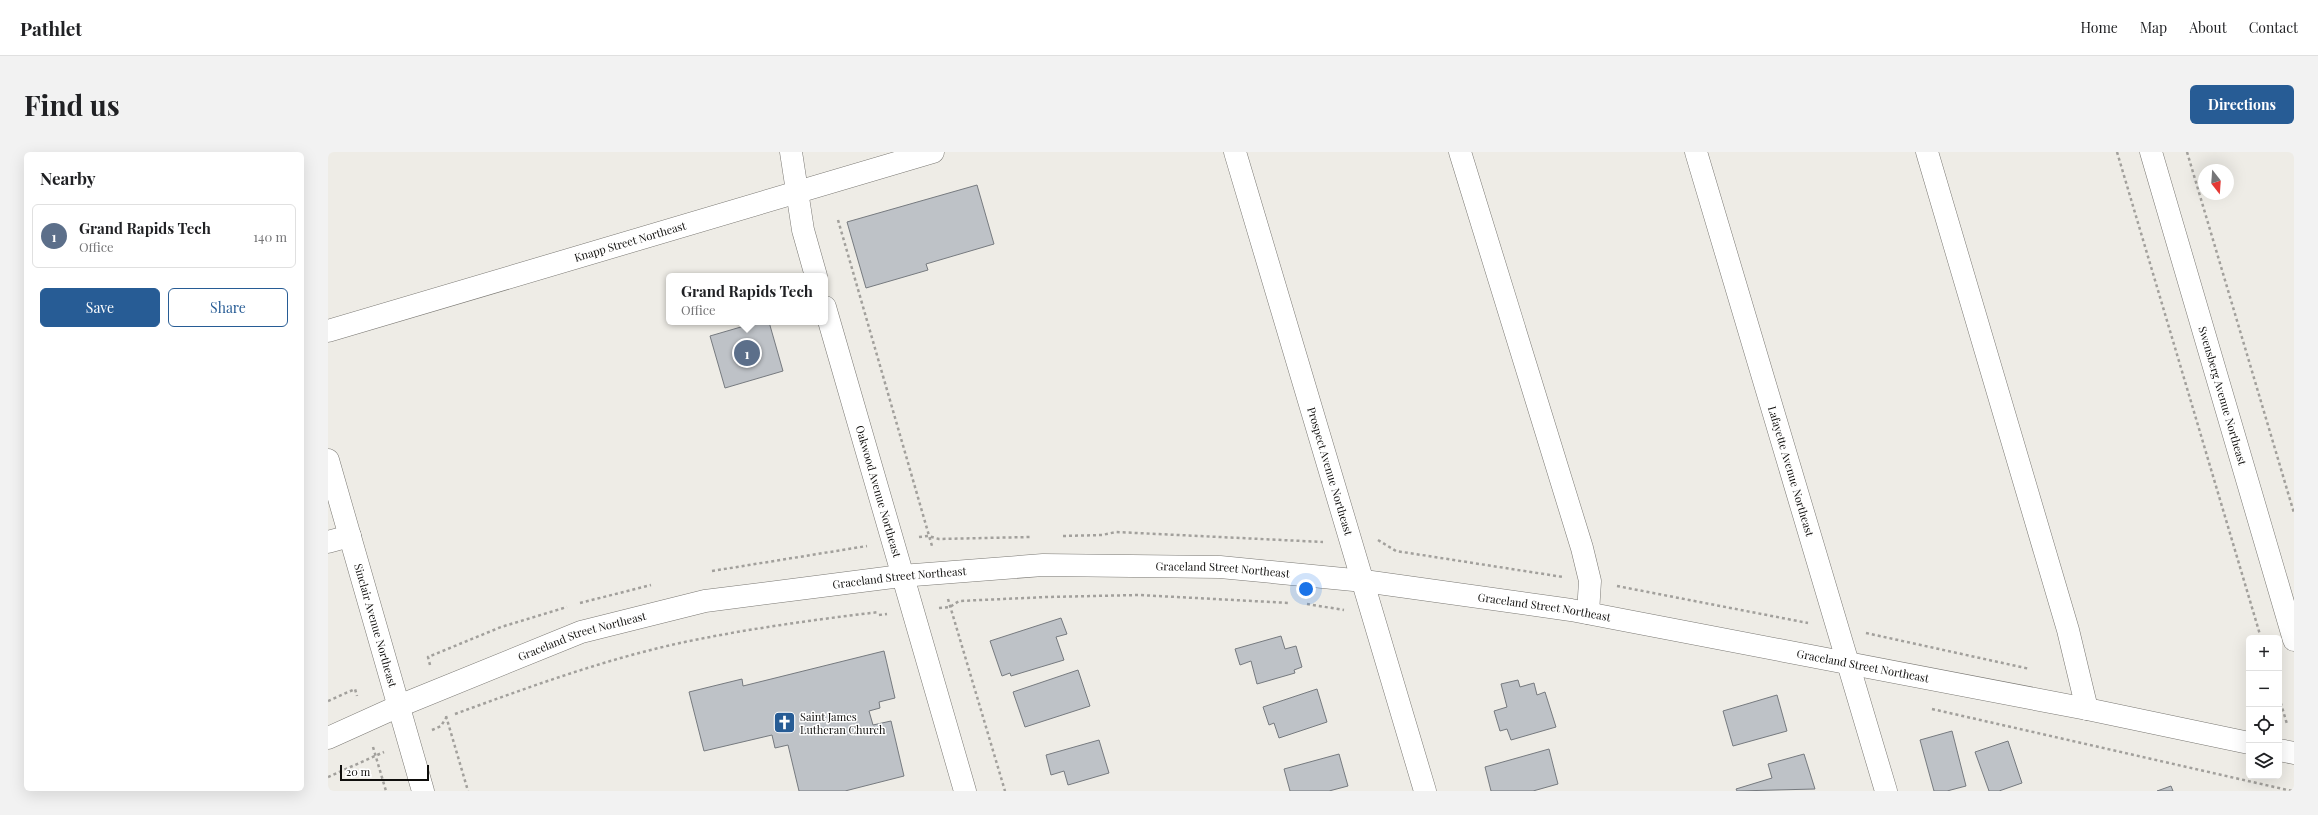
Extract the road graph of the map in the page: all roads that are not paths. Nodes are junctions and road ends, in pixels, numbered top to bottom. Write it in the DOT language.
graph roads {
  1 [pos="791,152"];
  2 [pos="933,152"];
  3 [pos="1235,152"];
  4 [pos="1460,152"];
  5 [pos="1696,152"];
  6 [pos="1927,152"];
  7 [pos="2151,152"];
  8 [pos="797,192"];
  9 [pos="815,273"];
  10 [pos="828,318"];
  11 [pos="328,330"];
  12 [pos="328,460"];
  13 [pos="350,536"];
  14 [pos="328,542"];
  15 [pos="901,576"];
  16 [pos="1364,581"];
  17 [pos="1588,613"];
  18 [pos="2294,640"];
  19 [pos="1850,664"];
  20 [pos="399,706"];
  21 [pos="2087,709"];
  22 [pos="328,738"];
  23 [pos="2246,743"];
  24 [pos="2282,751"];
  25 [pos="2294,753"];
  26 [pos="423,791"];
  27 [pos="965,791"];
  28 [pos="1425,791"];
  29 [pos="1886,791"];
  1 -- 8 [label="street"];
  2 -- 8 [label="street, Knapp Street Northeast"];
  3 -- 16 [label="street, Prospect Avenue Northeast"];
  4 -- 17 [label="street"];
  5 -- 19 [label="street, Lafayette Avenue Northeast"];
  6 -- 21 [label="street"];
  7 -- 18 [label="street, Swensberg Avenue Northeast"];
  8 -- 9 [label="street"];
  8 -- 11 [label="street, Knapp Street Northeast"];
  10 -- 15 [label="street, Oakwood Avenue Northeast"];
  12 -- 13 [label="street, Sinclair Avenue Northeast"];
  13 -- 14 [label="street"];
  13 -- 20 [label="street, Sinclair Avenue Northeast"];
  15 -- 16 [label="street, Graceland Street Northeast"];
  15 -- 20 [label="street, Graceland Street Northeast"];
  15 -- 27 [label="street, Oakwood Avenue Northeast"];
  16 -- 17 [label="street, Graceland Street Northeast"];
  16 -- 28 [label="street, Prospect Avenue Northeast"];
  17 -- 19 [label="street, Graceland Street Northeast"];
  19 -- 21 [label="street, Graceland Street Northeast"];
  19 -- 29 [label="street, Lafayette Avenue Northeast"];
  20 -- 22 [label="street, Graceland Street Northeast"];
  20 -- 26 [label="street, Sinclair Avenue Northeast"];
  21 -- 23 [label="street, Graceland Street Northeast"];
  24 -- 25 [label="street"];
}
